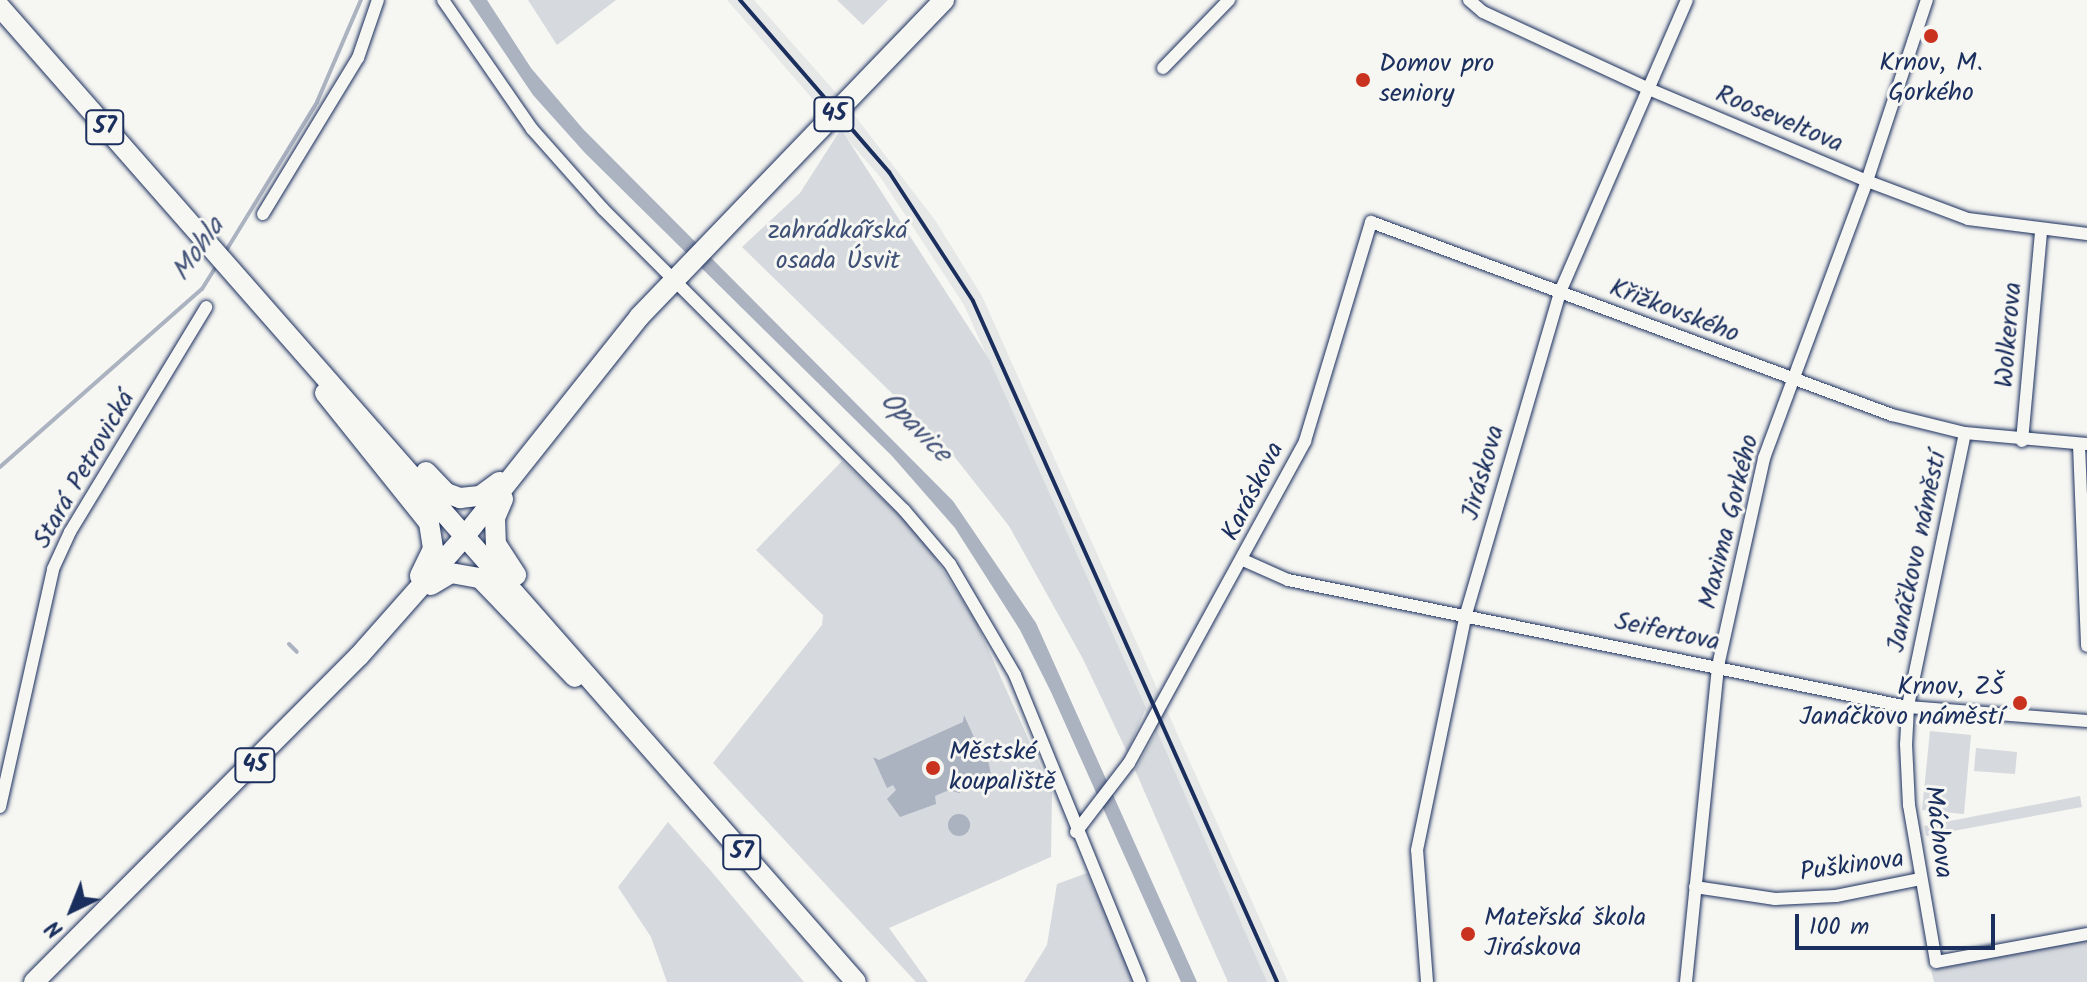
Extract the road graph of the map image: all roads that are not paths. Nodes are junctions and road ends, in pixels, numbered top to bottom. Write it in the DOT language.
graph roads {
  1 [pos="378,0"];
  2 [pos="443,0"];
  3 [pos="944,0"];
  4 [pos="1229,0"];
  5 [pos="1469,0"];
  6 [pos="1687,0"];
  7 [pos="1927,0"];
  8 [pos="0,7"];
  9 [pos="1163,68"];
  10 [pos="1649,89"];
  11 [pos="1867,181"];
  12 [pos="263,214"];
  13 [pos="1371,222"];
  14 [pos="2041,232"];
  15 [pos="2087,234"];
  16 [pos="674,278"];
  17 [pos="1560,292"];
  18 [pos="206,307"];
  19 [pos="283,328"];
  20 [pos="1795,381"];
  21 [pos="1965,433"];
  22 [pos="2022,441"];
  23 [pos="2083,444"];
  24 [pos="536,446"];
  25 [pos="465,536"];
  26 [pos="1243,560"];
  27 [pos="1466,614"];
  28 [pos="389,623"];
  29 [pos="2087,646"];
  30 [pos="1718,666"];
  31 [pos="1908,707"];
  32 [pos="627,721"];
  33 [pos="2087,721"];
  34 [pos="0,807"];
  35 [pos="1076,832"];
  36 [pos="1920,879"];
  37 [pos="1695,887"];
  38 [pos="2087,934"];
  39 [pos="34,982"];
  40 [pos="856,982"];
  41 [pos="1140,982"];
  42 [pos="1427,982"];
  43 [pos="1686,982"];
  1 -- 12 [label="street"];
  2 -- 16 [label="street"];
  3 -- 16 [label="main road, 45"];
  4 -- 9 [label="street"];
  5 -- 10 [label="street, Rooseveltova"];
  6 -- 10 [label="street, Jiráskova"];
  7 -- 11 [label="street, Maxima Gorkého"];
  8 -- 19 [label="main road, 57"];
  10 -- 11 [label="street, Rooseveltova"];
  10 -- 17 [label="street, Jiráskova"];
  11 -- 14 [label="street, Rooseveltova"];
  11 -- 20 [label="street, Maxima Gorkého"];
  13 -- 17 [label="street, Křižkovského"];
  13 -- 26 [label="street, Karáskova"];
  14 -- 15 [label="street, Rooseveltova"];
  14 -- 22 [label="street, Wolkerova"];
  16 -- 24 [label="main road, 45"];
  16 -- 35 [label="street"];
  17 -- 20 [label="street, Křižkovského"];
  17 -- 27 [label="street, Jiráskova"];
  18 -- 34 [label="street, Stará Petrovická"];
  19 -- 24 [label="main road"];
  19 -- 25 [label="main road, 57"];
  19 -- 28 [label="main road"];
  20 -- 21 [label="street, Křižkovského"];
  20 -- 30 [label="street, Maxima Gorkého"];
  21 -- 22 [label="street, Janáčkovo náměstí"];
  21 -- 31 [label="street, Janáčkovo náměstí"];
  22 -- 23 [label="street, Janáčkovo náměstí"];
  23 -- 29 [label="street, Janáčkovo náměstí"];
  24 -- 25 [label="main road, 45"];
  24 -- 32 [label="main road"];
  25 -- 28 [label="main road, 45"];
  25 -- 32 [label="main road, 57"];
  26 -- 27 [label="street, Seifertova"];
  26 -- 35 [label="street, Karáskova"];
  27 -- 30 [label="street, Seifertova"];
  27 -- 42 [label="street, Jiráskova"];
  28 -- 32 [label="main road"];
  28 -- 39 [label="main road, 45"];
  30 -- 31 [label="street, Seifertova"];
  30 -- 37 [label="street, Maxima Gorkého"];
  31 -- 33 [label="street, Seifertova"];
  31 -- 36 [label="street, Máchova"];
  32 -- 40 [label="main road, 57"];
  35 -- 41 [label="street"];
  36 -- 37 [label="street, Puškinova"];
  36 -- 38 [label="street, Máchova"];
  37 -- 43 [label="street, Maxima Gorkého"];
}
